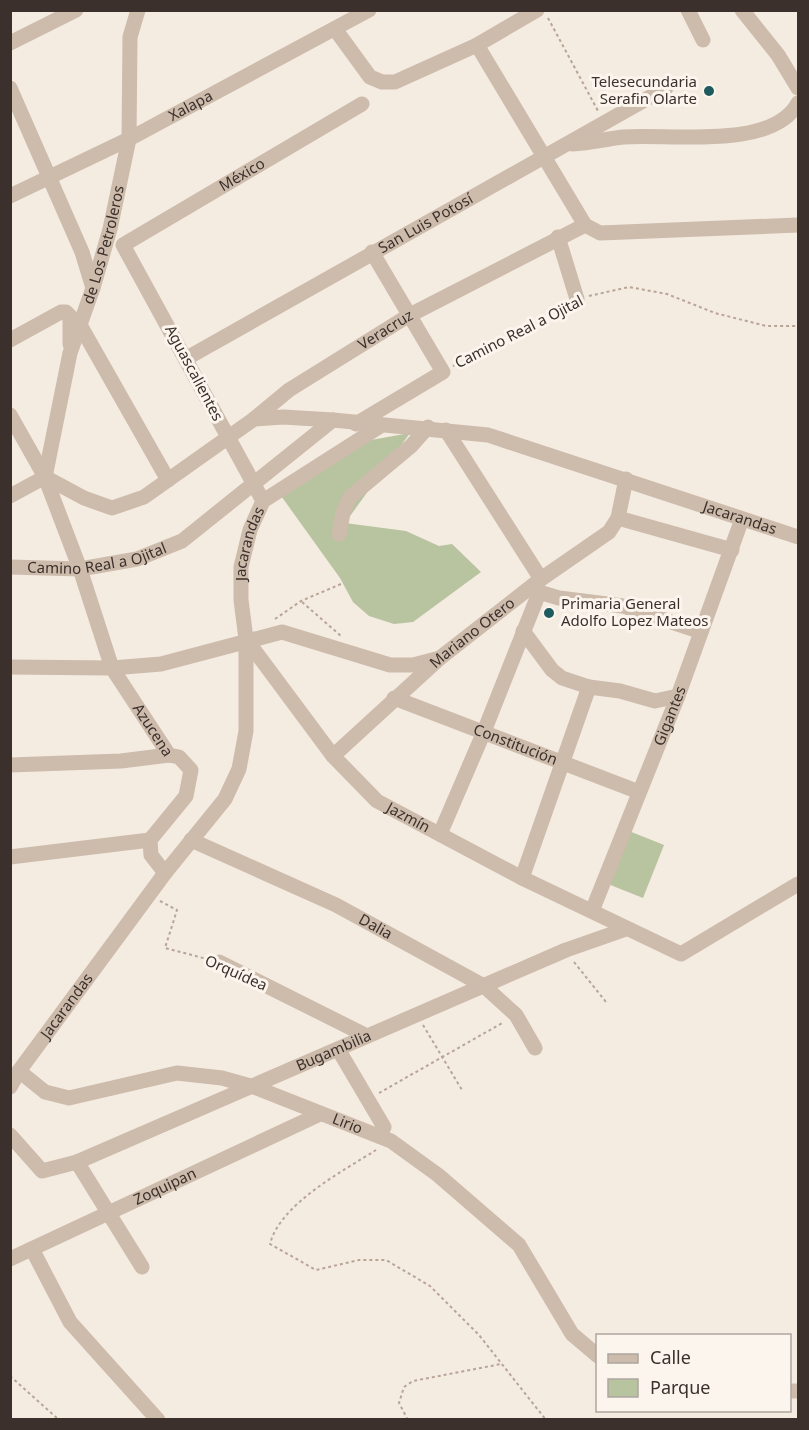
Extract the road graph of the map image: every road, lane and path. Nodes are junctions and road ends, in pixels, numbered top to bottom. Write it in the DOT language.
graph roads {
  1 [pos="76,10"];
  2 [pos="138,10"];
  3 [pos="369,10"];
  4 [pos="537,10"];
  5 [pos="543,10"];
  6 [pos="688,10"];
  7 [pos="742,10"];
  8 [pos="335,29"];
  9 [pos="703,40"];
  10 [pos="10,43"];
  11 [pos="477,45"];
  12 [pos="10,88"];
  13 [pos="666,88"];
  14 [pos="798,88"];
  15 [pos="798,103"];
  16 [pos="362,104"];
  17 [pos="604,123"];
  18 [pos="129,139"];
  19 [pos="568,144"];
  20 [pos="544,156"];
  21 [pos="49,176"];
  22 [pos="10,196"];
  23 [pos="585,225"];
  24 [pos="798,225"];
  25 [pos="558,237"];
  26 [pos="123,245"];
  27 [pos="372,252"];
  28 [pos="93,288"];
  29 [pos="577,299"];
  30 [pos="408,316"];
  31 [pos="80,325"];
  32 [pos="798,326"];
  33 [pos="10,340"];
  34 [pos="69,352"];
  35 [pos="187,358"];
  36 [pos="443,372"];
  37 [pos="10,415"];
  38 [pos="254,419"];
  39 [pos="333,420"];
  40 [pos="356,424"];
  41 [pos="382,425"];
  42 [pos="428,427"];
  43 [pos="446,430"];
  44 [pos="228,437"];
  45 [pos="45,477"];
  46 [pos="626,479"];
  47 [pos="168,480"];
  48 [pos="252,482"];
  49 [pos="10,496"];
  50 [pos="263,501"];
  51 [pos="618,518"];
  52 [pos="742,519"];
  53 [pos="339,534"];
  54 [pos="798,537"];
  55 [pos="732,550"];
  56 [pos="10,567"];
  57 [pos="80,569"];
  58 [pos="341,584"];
  59 [pos="536,587"];
  60 [pos="301,601"];
  61 [pos="274,620"];
  62 [pos="523,631"];
  63 [pos="701,632"];
  64 [pos="343,638"];
  65 [pos="246,639"];
  66 [pos="440,658"];
  67 [pos="10,667"];
  68 [pos="112,668"];
  69 [pos="589,687"];
  70 [pos="678,696"];
  71 [pos="394,698"];
  72 [pos="483,734"];
  73 [pos="169,755"];
  74 [pos="333,756"];
  75 [pos="563,763"];
  76 [pos="10,765"];
  77 [pos="639,792"];
  78 [pos="440,834"];
  79 [pos="150,840"];
  80 [pos="191,840"];
  81 [pos="10,857"];
  82 [pos="165,873"];
  83 [pos="522,878"];
  84 [pos="798,884"];
  85 [pos="149,895"];
  86 [pos="592,911"];
  87 [pos="626,930"];
  88 [pos="566,950"];
  89 [pos="219,962"];
  90 [pos="484,986"];
  91 [pos="606,1002"];
  92 [pos="417,1015"];
  93 [pos="516,1015"];
  94 [pos="368,1036"];
  95 [pos="535,1048"];
  96 [pos="338,1049"];
  97 [pos="443,1057"];
  98 [pos="19,1071"];
  99 [pos="10,1087"];
  100 [pos="254,1087"];
  101 [pos="462,1090"];
  102 [pos="368,1099"];
  103 [pos="320,1114"];
  104 [pos="10,1135"];
  105 [pos="385,1138"];
  106 [pos="77,1162"];
  107 [pos="108,1214"];
  108 [pos="32,1249"];
  109 [pos="10,1259"];
  110 [pos="142,1267"];
  111 [pos="596,1355"];
  112 [pos="501,1364"];
  113 [pos="10,1376"];
  114 [pos="59,1419"];
  115 [pos="158,1419"];
  116 [pos="408,1419"];
  117 [pos="546,1419"];
  1 -- 10 [label="street"];
  2 -- 18 [label="street, de Los Petroleros"];
  3 -- 8 [label="street, Xalapa"];
  4 -- 11 [label="street"];
  5 -- 17 [label="path"];
  6 -- 9 [label="street"];
  7 -- 14 [label="street"];
  8 -- 11 [label="street"];
  8 -- 18 [label="street, Xalapa"];
  11 -- 20 [label="street"];
  12 -- 21 [label="street"];
  13 -- 17 [label="street, San Luis Potosí"];
  15 -- 19 [label="street"];
  16 -- 26 [label="street, México"];
  17 -- 19 [label="street, San Luis Potosí"];
  18 -- 21 [label="street, Xalapa"];
  18 -- 28 [label="street, de Los Petroleros"];
  19 -- 20 [label="street, San Luis Potosí"];
  20 -- 23 [label="street"];
  20 -- 27 [label="street, San Luis Potosí"];
  21 -- 22 [label="street, Xalapa"];
  21 -- 28 [label="street"];
  23 -- 24 [label="street"];
  23 -- 25 [label="street, Veracruz"];
  25 -- 29 [label="street"];
  25 -- 30 [label="street, Veracruz"];
  26 -- 35 [label="street, Aguascalientes"];
  27 -- 30 [label="street"];
  27 -- 35 [label="street, San Luis Potosí"];
  28 -- 31 [label="street, de Los Petroleros"];
  29 -- 32 [label="path, Camino Real a Ojital"];
  29 -- 36 [label="path, Camino Real a Ojital"];
  30 -- 36 [label="street"];
  30 -- 38 [label="street, Veracruz"];
  31 -- 34 [label="street, de Los Petroleros"];
  31 -- 47 [label="street"];
  33 -- 34 [label="street"];
  34 -- 45 [label="street, de Los Petroleros"];
  35 -- 44 [label="street, Aguascalientes"];
  36 -- 40 [label="street, Camino Real a Ojital"];
  37 -- 45 [label="street, Azucena"];
  38 -- 39 [label="street"];
  38 -- 44 [label="street, Veracruz"];
  39 -- 40 [label="street"];
  39 -- 48 [label="street, Camino Real a Ojital"];
  40 -- 41 [label="street"];
  41 -- 42 [label="street, Jacarandas"];
  41 -- 50 [label="street, Jacarandas"];
  42 -- 43 [label="street, Jacarandas"];
  42 -- 53 [label="street"];
  43 -- 46 [label="street, Jacarandas"];
  43 -- 59 [label="street"];
  44 -- 47 [label="street, Veracruz"];
  44 -- 48 [label="street, Aguascalientes"];
  45 -- 47 [label="street, Veracruz"];
  45 -- 49 [label="street"];
  45 -- 57 [label="street, Azucena"];
  46 -- 51 [label="street"];
  46 -- 52 [label="street, Jacarandas"];
  48 -- 50 [label="street, Aguascalientes"];
  48 -- 57 [label="street, Camino Real a Ojital"];
  50 -- 65 [label="street, Jacarandas"];
  51 -- 55 [label="street"];
  51 -- 59 [label="street, Mariano Otero"];
  52 -- 54 [label="street, Jacarandas"];
  52 -- 55 [label="street, Gigantes"];
  55 -- 63 [label="street, Gigantes"];
  56 -- 57 [label="street, Camino Real a Ojital"];
  57 -- 68 [label="street, Azucena"];
  58 -- 60 [label="path"];
  59 -- 62 [label="street"];
  59 -- 63 [label="street"];
  59 -- 66 [label="street, Mariano Otero"];
  60 -- 61 [label="path"];
  60 -- 64 [label="path"];
  62 -- 69 [label="street"];
  62 -- 72 [label="street"];
  63 -- 70 [label="street, Gigantes"];
  65 -- 66 [label="street"];
  65 -- 68 [label="street"];
  65 -- 74 [label="street, Jazmín"];
  65 -- 80 [label="street, Jacarandas"];
  66 -- 71 [label="street, Mariano Otero"];
  67 -- 68 [label="street"];
  68 -- 73 [label="street, Azucena"];
  69 -- 70 [label="street"];
  69 -- 75 [label="street"];
  70 -- 77 [label="street, Gigantes"];
  71 -- 72 [label="street, Constitución"];
  71 -- 74 [label="street, Mariano Otero"];
  72 -- 75 [label="street, Constitución"];
  72 -- 78 [label="street"];
  73 -- 76 [label="street"];
  73 -- 79 [label="street, Azucena"];
  74 -- 78 [label="street, Jazmín"];
  75 -- 77 [label="street, Constitución"];
  75 -- 83 [label="street"];
  77 -- 86 [label="street, Gigantes"];
  78 -- 83 [label="street, Jazmín"];
  79 -- 81 [label="street"];
  79 -- 82 [label="street"];
  80 -- 82 [label="street, Jacarandas"];
  80 -- 90 [label="street, Dalia"];
  82 -- 85 [label="street, Jacarandas"];
  83 -- 86 [label="street, Jazmín"];
  84 -- 87 [label="street, Jazmín"];
  85 -- 89 [label="path, Orquídea"];
  85 -- 98 [label="street, Jacarandas"];
  86 -- 87 [label="street, Jazmín"];
  87 -- 88 [label="street, Bugambilia"];
  88 -- 90 [label="street, Bugambilia"];
  88 -- 91 [label="path"];
  89 -- 94 [label="street, Orquídea"];
  90 -- 92 [label="street, Bugambilia"];
  90 -- 93 [label="street, Dalia"];
  92 -- 94 [label="street, Bugambilia"];
  92 -- 97 [label="path"];
  93 -- 95 [label="street, Dalia"];
  93 -- 97 [label="path"];
  94 -- 96 [label="street, Bugambilia"];
  96 -- 100 [label="street, Bugambilia"];
  96 -- 102 [label="street"];
  97 -- 101 [label="path"];
  97 -- 102 [label="path"];
  98 -- 99 [label="street, Jacarandas"];
  98 -- 100 [label="street, Lirio"];
  100 -- 103 [label="street, Lirio"];
  100 -- 106 [label="street, Bugambilia"];
  102 -- 105 [label="street"];
  103 -- 105 [label="street, Lirio"];
  103 -- 107 [label="street, Zoquipan"];
  104 -- 106 [label="street, Bugambilia"];
  105 -- 111 [label="street, Lirio"];
  105 -- 112 [label="path"];
  106 -- 107 [label="street"];
  107 -- 108 [label="street, Zoquipan"];
  107 -- 110 [label="street"];
  108 -- 109 [label="street, Zoquipan"];
  108 -- 115 [label="street"];
  112 -- 116 [label="path"];
  112 -- 117 [label="path"];
  113 -- 114 [label="path"];
}
